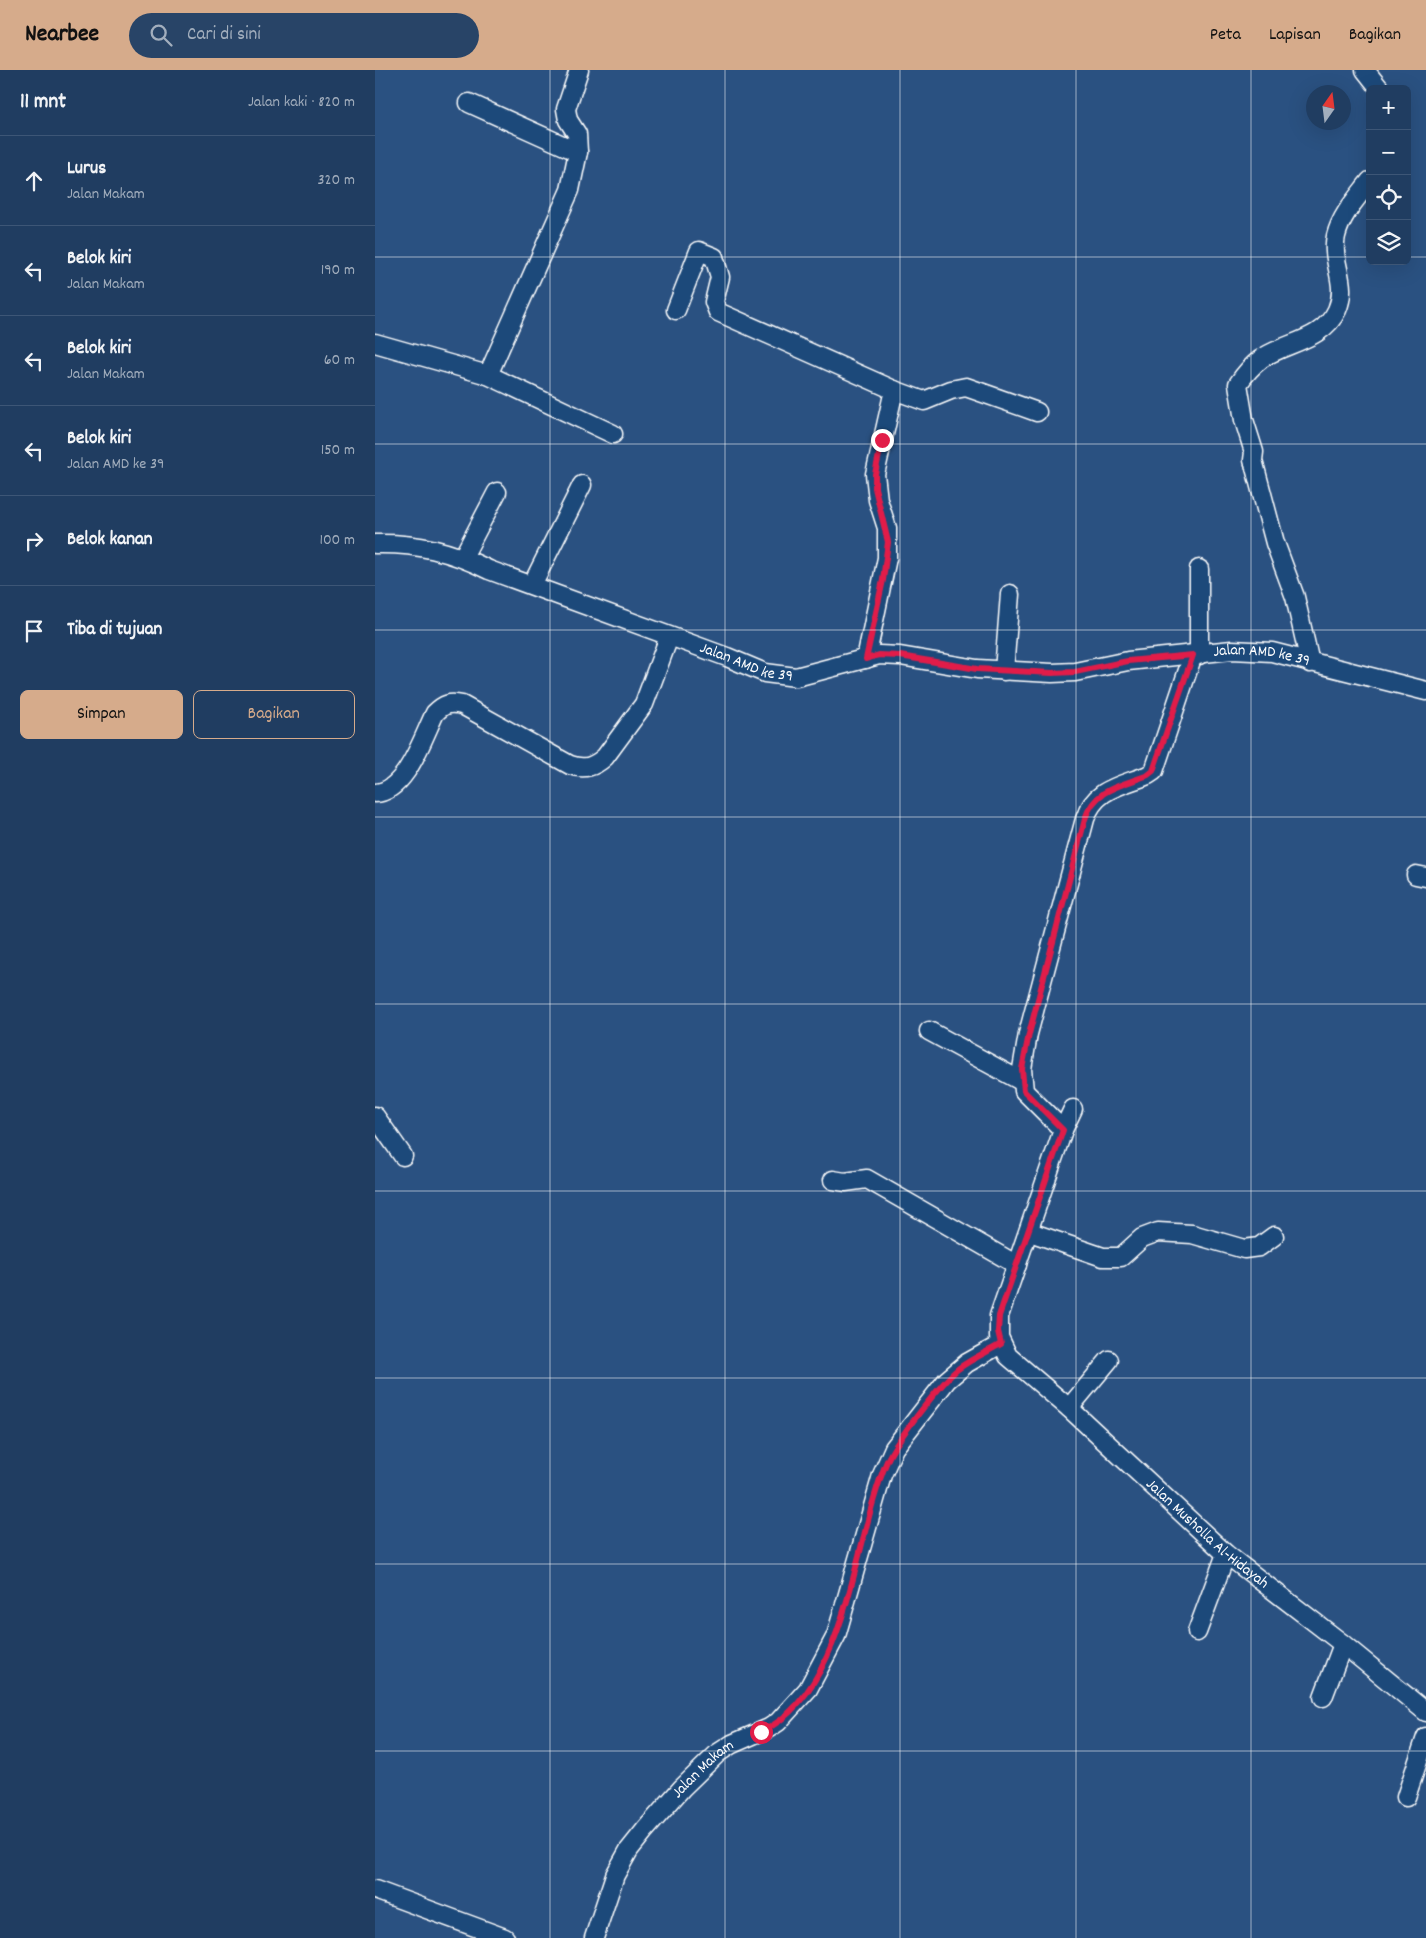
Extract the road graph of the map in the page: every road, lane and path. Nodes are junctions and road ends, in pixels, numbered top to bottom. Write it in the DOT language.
graph roads {
  1 [pos="579,70"];
  2 [pos="1365,70"];
  3 [pos="1378,85"];
  4 [pos="469,103"];
  5 [pos="578,152"];
  6 [pos="1366,187"];
  7 [pos="676,310"];
  8 [pos="375,344"];
  9 [pos="488,375"];
  10 [pos="894,390"];
  11 [pos="1037,412"];
  12 [pos="613,434"];
  13 [pos="581,485"];
  14 [pos="497,492"];
  15 [pos="375,544"];
  16 [pos="463,557"];
  17 [pos="1199,569"];
  18 [pos="532,585"];
  19 [pos="1010,594"];
  20 [pos="669,637"];
  21 [pos="1196,655"];
  22 [pos="866,659"];
  23 [pos="1310,662"];
  24 [pos="1003,671"];
  25 [pos="1426,691"];
  26 [pos="375,793"];
  27 [pos="929,1031"];
  28 [pos="1021,1081"];
  29 [pos="1073,1109"];
  30 [pos="375,1116"];
  31 [pos="1063,1130"];
  32 [pos="403,1156"];
  33 [pos="833,1180"];
  34 [pos="1030,1232"];
  35 [pos="1274,1236"];
  36 [pos="1017,1265"];
  37 [pos="1001,1344"];
  38 [pos="1109,1360"];
  39 [pos="1069,1408"];
  40 [pos="1226,1554"];
  41 [pos="1197,1632"];
  42 [pos="1343,1644"];
  43 [pos="1323,1697"];
  44 [pos="1426,1712"];
  45 [pos="1426,1738"];
  46 [pos="1406,1797"];
  47 [pos="375,1890"];
  48 [pos="505,1938"];
  49 [pos="594,1938"];
  1 -- 5 [label="street"];
  2 -- 3 [label="street"];
  4 -- 5 [label="street"];
  5 -- 9 [label="street"];
  6 -- 23 [label="street"];
  7 -- 10 [label="street"];
  8 -- 9 [label="street"];
  9 -- 12 [label="street"];
  10 -- 11 [label="street"];
  10 -- 22 [label="street"];
  13 -- 18 [label="street"];
  14 -- 16 [label="street"];
  15 -- 16 [label="street, Jalan AMD ke 39"];
  16 -- 18 [label="street, Jalan AMD ke 39"];
  17 -- 21 [label="street"];
  18 -- 20 [label="street, Jalan AMD ke 39"];
  19 -- 24 [label="street"];
  20 -- 22 [label="street, Jalan AMD ke 39"];
  20 -- 26 [label="street"];
  21 -- 23 [label="street, Jalan AMD ke 39"];
  21 -- 24 [label="street, Jalan AMD ke 39"];
  21 -- 28 [label="street"];
  22 -- 24 [label="street, Jalan AMD ke 39"];
  23 -- 25 [label="street, Jalan AMD ke 39"];
  27 -- 28 [label="street"];
  28 -- 31 [label="street"];
  29 -- 31 [label="street"];
  30 -- 32 [label="street"];
  31 -- 34 [label="street"];
  33 -- 36 [label="street"];
  34 -- 35 [label="street"];
  34 -- 36 [label="street"];
  36 -- 37 [label="street"];
  37 -- 39 [label="street, Jalan Musholla Al-Hidayah"];
  37 -- 49 [label="street, Jalan Makam"];
  38 -- 39 [label="street"];
  39 -- 40 [label="street, Jalan Musholla Al-Hidayah"];
  40 -- 41 [label="street"];
  40 -- 42 [label="street, Jalan Musholla Al-Hidayah"];
  42 -- 43 [label="street"];
  42 -- 44 [label="street, Jalan Musholla Al-Hidayah"];
  45 -- 46 [label="street"];
  47 -- 48 [label="street"];
}
